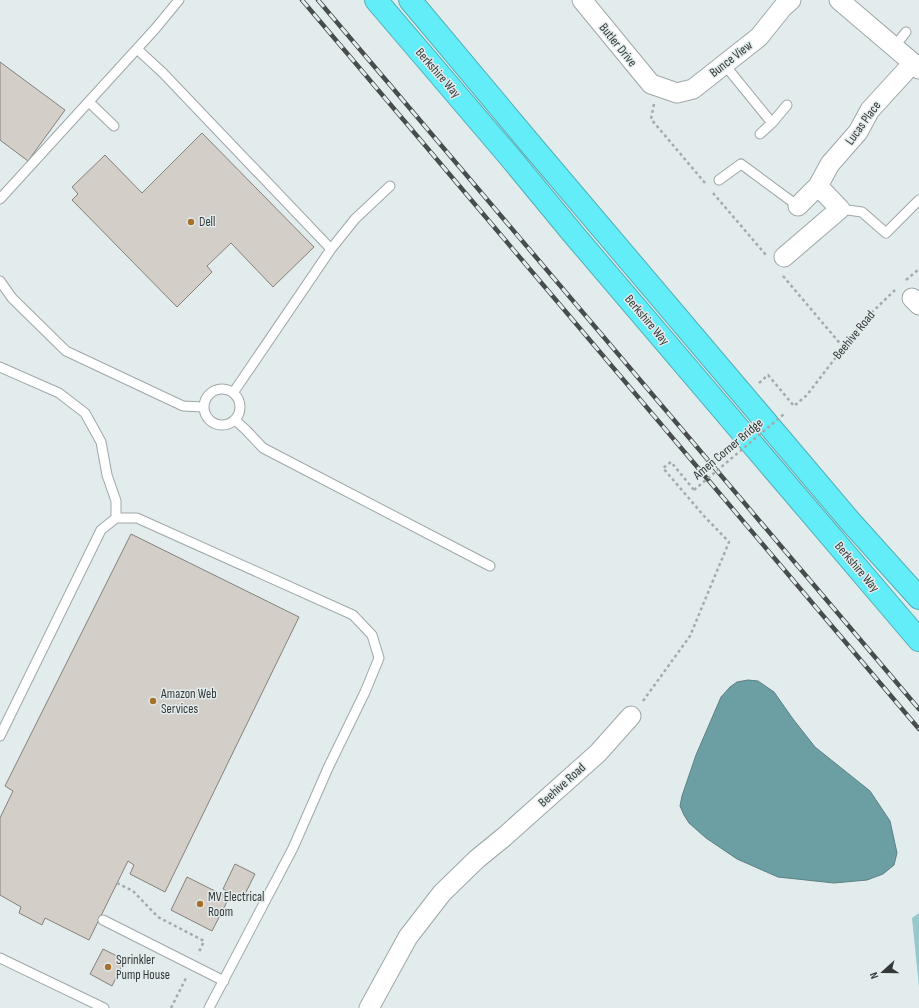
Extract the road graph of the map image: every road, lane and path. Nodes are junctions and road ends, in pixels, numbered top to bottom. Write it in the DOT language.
graph roads {
  1 [pos="180,0"];
  2 [pos="376,0"];
  3 [pos="410,0"];
  4 [pos="582,0"];
  5 [pos="791,0"];
  6 [pos="839,0"];
  7 [pos="906,32"];
  8 [pos="894,46"];
  9 [pos="137,49"];
  10 [pos="724,64"];
  11 [pos="916,66"];
  12 [pos="656,93"];
  13 [pos="89,102"];
  14 [pos="787,105"];
  15 [pos="772,123"];
  16 [pos="114,126"];
  17 [pos="760,134"];
  18 [pos="719,180"];
  19 [pos="390,186"];
  20 [pos="707,186"];
  21 [pos="818,186"];
  22 [pos="712,192"];
  23 [pos="0,199"];
  24 [pos="919,200"];
  25 [pos="798,206"];
  26 [pos="840,209"];
  27 [pos="331,249"];
  28 [pos="777,262"];
  29 [pos="919,268"];
  30 [pos="0,281"];
  31 [pos="905,281"];
  32 [pos="911,296"];
  33 [pos="843,347"];
  34 [pos="0,367"];
  35 [pos="758,384"];
  36 [pos="233,393"];
  37 [pos="204,407"];
  38 [pos="784,414"];
  39 [pos="235,420"];
  40 [pos="116,518"];
  41 [pos="490,566"];
  42 [pos="919,598"];
  43 [pos="919,640"];
  44 [pos="631,716"];
  45 [pos="0,736"];
  46 [pos="104,920"];
  47 [pos="0,958"];
  48 [pos="224,981"];
  49 [pos="104,1008"];
  50 [pos="209,1008"];
  51 [pos="369,1008"];
  1 -- 9 [label="lane"];
  2 -- 43 [label="highway, Berkshire Way"];
  3 -- 42 [label="highway, Berkshire Way"];
  4 -- 12 [label="street, Butler Drive"];
  5 -- 10 [label="street, Bunce View"];
  6 -- 8 [label="street"];
  7 -- 8 [label="lane"];
  8 -- 11 [label="street"];
  9 -- 13 [label="lane"];
  9 -- 27 [label="lane"];
  10 -- 12 [label="street, Bunce View"];
  10 -- 15 [label="lane"];
  11 -- 21 [label="street, Lucas Place"];
  12 -- 20 [label="path"];
  13 -- 16 [label="lane"];
  13 -- 23 [label="lane"];
  14 -- 15 [label="lane"];
  15 -- 17 [label="lane"];
  18 -- 25 [label="lane"];
  19 -- 27 [label="lane"];
  21 -- 25 [label="street, Lucas Place"];
  21 -- 26 [label="street"];
  22 -- 28 [label="path"];
  24 -- 26 [label="lane"];
  26 -- 28 [label="street"];
  27 -- 36 [label="lane"];
  28 -- 33 [label="path"];
  29 -- 31 [label="path"];
  30 -- 37 [label="lane"];
  32 -- 33 [label="path, Beehive Road"];
  33 -- 35 [label="path, Beehive Road"];
  34 -- 40 [label="lane"];
  36 -- 37 [label="lane"];
  36 -- 39 [label="lane"];
  37 -- 39 [label="lane"];
  38 -- 44 [label="path, Amen Corner Bridge, bridge"];
  39 -- 41 [label="lane"];
  40 -- 45 [label="lane"];
  40 -- 48 [label="lane"];
  44 -- 51 [label="street, Beehive Road"];
  46 -- 48 [label="lane"];
  47 -- 49 [label="lane"];
  48 -- 50 [label="lane"];
}
